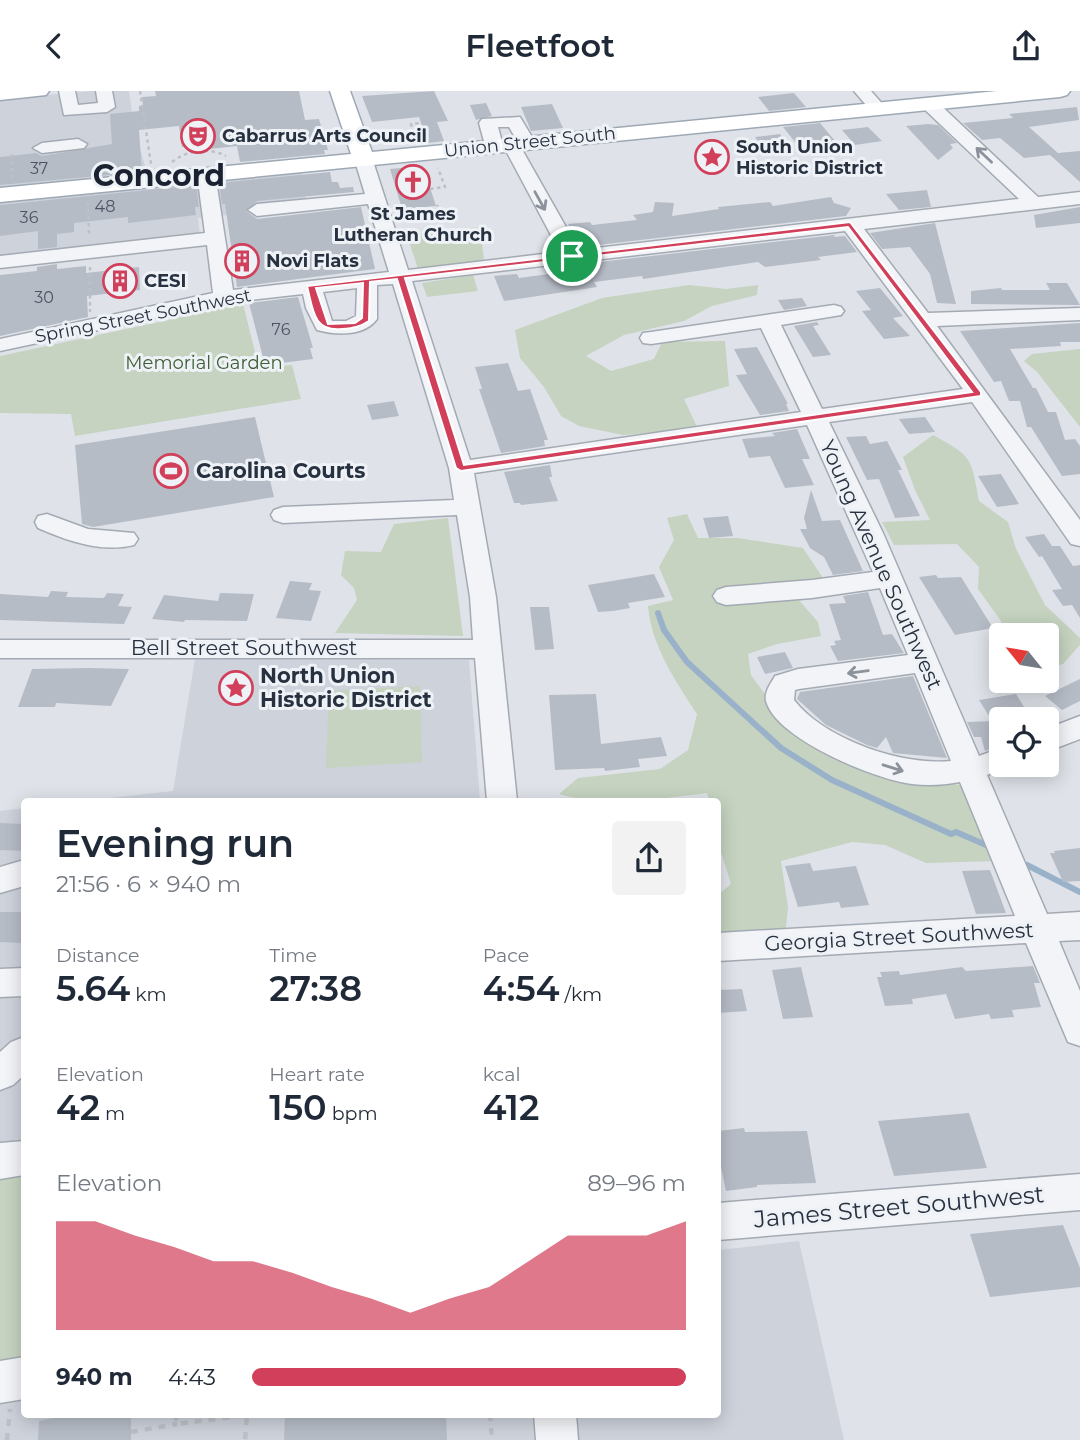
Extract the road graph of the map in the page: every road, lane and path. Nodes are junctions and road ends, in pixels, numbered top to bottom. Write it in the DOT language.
graph roads {
  1 [pos="39,91"];
  2 [pos="67,91"];
  3 [pos="104,91"];
  4 [pos="140,91"];
  5 [pos="340,91"];
  6 [pos="862,91"];
  7 [pos="1060,91"];
  8 [pos="0,94"];
  9 [pos="928,103"];
  10 [pos="878,108"];
  11 [pos="421,123"];
  12 [pos="414,134"];
  13 [pos="425,134"];
  14 [pos="401,136"];
  15 [pos="510,143"];
  16 [pos="78,144"];
  17 [pos="418,145"];
  18 [pos="42,148"];
  19 [pos="12,154"];
  20 [pos="363,158"];
  21 [pos="228,165"];
  22 [pos="438,166"];
  23 [pos="171,171"];
  24 [pos="152,173"];
  25 [pos="206,174"];
  26 [pos="430,189"];
  27 [pos="6,191"];
  28 [pos="88,193"];
  29 [pos="376,198"];
  30 [pos="1073,198"];
  31 [pos="1033,203"];
  32 [pos="437,205"];
  33 [pos="257,210"];
  34 [pos="398,213"];
  35 [pos="1080,216"];
  36 [pos="850,224"];
  37 [pos="216,239"];
  38 [pos="90,245"];
  39 [pos="572,256"];
  40 [pos="0,262"];
  41 [pos="90,262"];
  42 [pos="400,276"];
  43 [pos="367,280"];
  44 [pos="311,286"];
  45 [pos="229,301"];
  46 [pos="834,311"];
  47 [pos="1080,314"];
  48 [pos="91,320"];
  49 [pos="922,320"];
  50 [pos="769,322"];
  51 [pos="651,338"];
  52 [pos="0,345"];
  53 [pos="978,394"];
  54 [pos="816,418"];
  55 [pos="461,468"];
  56 [pos="469,507"];
  57 [pos="283,515"];
  58 [pos="47,522"];
  59 [pos="1080,538"];
  60 [pos="125,539"];
  61 [pos="890,578"];
  62 [pos="726,596"];
  63 [pos="0,649"];
  64 [pos="488,649"];
  65 [pos="925,661"];
  66 [pos="1080,727"];
  67 [pos="1059,736"];
  68 [pos="985,766"];
  69 [pos="502,798"];
  70 [pos="21,874"];
  71 [pos="0,880"];
  72 [pos="1080,926"];
  73 [pos="1038,929"];
  74 [pos="721,947"];
  75 [pos="21,982"];
  76 [pos="0,983"];
  77 [pos="1080,1031"];
  78 [pos="21,1056"];
  79 [pos="0,1074"];
  80 [pos="21,1158"];
  81 [pos="0,1161"];
  82 [pos="1080,1192"];
  83 [pos="721,1222"];
  84 [pos="12,1386"];
  85 [pos="176,1418"];
  86 [pos="200,1418"];
  87 [pos="247,1418"];
  88 [pos="490,1418"];
  89 [pos="555,1418"];
  90 [pos="177,1424"];
  91 [pos="131,1432"];
  92 [pos="7,1440"];
  93 [pos="245,1440"];
  94 [pos="492,1440"];
  95 [pos="557,1440"];
  1 -- 8 [label="main road"];
  2 -- 3 [label="street"];
  4 -- 24 [label="path"];
  5 -- 20 [label="main road"];
  6 -- 10 [label="street"];
  7 -- 9 [label="main road, Union Street South"];
  9 -- 10 [label="main road, Union Street South"];
  31 -- 9 [label="street, one-way"];
  10 -- 15 [label="main road, Union Street South"];
  11 -- 12 [label="path"];
  12 -- 13 [label="path"];
  12 -- 14 [label="path"];
  12 -- 17 [label="path"];
  15 -- 20 [label="main road, Union Street South"];
  15 -- 39 [label="street, one-way"];
  16 -- 18 [label="street"];
  19 -- 27 [label="path"];
  20 -- 25 [label="main road, Union Street South"];
  20 -- 29 [label="street"];
  21 -- 23 [label="path"];
  22 -- 26 [label="path"];
  25 -- 27 [label="main road, Union Street South"];
  25 -- 37 [label="street"];
  28 -- 38 [label="path"];
  29 -- 33 [label="street"];
  29 -- 42 [label="street"];
  30 -- 31 [label="street, Spring Street Southwest"];
  30 -- 35 [label="street"];
  31 -- 36 [label="street, Spring Street Southwest"];
  32 -- 34 [label="path"];
  36 -- 39 [label="street, Spring Street Southwest"];
  36 -- 49 [label="street"];
  37 -- 40 [label="street"];
  37 -- 45 [label="street"];
  39 -- 42 [label="street, Spring Street Southwest"];
  41 -- 48 [label="path"];
  42 -- 43 [label="street, Spring Street Southwest"];
  42 -- 55 [label="street"];
  43 -- 44 [label="street, Spring Street Southwest"];
  43 -- 44 [label="street"];
  44 -- 45 [label="street, Spring Street Southwest"];
  45 -- 52 [label="street, Spring Street Southwest"];
  46 -- 50 [label="street"];
  47 -- 49 [label="street"];
  49 -- 53 [label="street"];
  50 -- 51 [label="street"];
  50 -- 54 [label="street, Young Avenue Southwest"];
  53 -- 54 [label="street"];
  53 -- 59 [label="street"];
  54 -- 55 [label="street"];
  54 -- 61 [label="street, Young Avenue Southwest"];
  55 -- 56 [label="street"];
  56 -- 57 [label="street"];
  56 -- 64 [label="street"];
  58 -- 60 [label="street"];
  61 -- 62 [label="street"];
  61 -- 65 [label="street, Young Avenue Southwest"];
  63 -- 64 [label="street, Bell Street Southwest"];
  64 -- 69 [label="street"];
  65 -- 68 [label="street, Young Avenue Southwest"];
  65 -- 68 [label="street, one-way"];
  66 -- 67 [label="street"];
  68 -- 73 [label="street, Young Avenue Southwest"];
  70 -- 71 [label="street"];
  72 -- 73 [label="street, Georgia Street Southwest"];
  73 -- 74 [label="street, Georgia Street Southwest"];
  73 -- 77 [label="street, Young Avenue Southwest"];
  75 -- 76 [label="street"];
  78 -- 79 [label="street"];
  80 -- 81 [label="street"];
  82 -- 83 [label="street, James Street Southwest"];
  84 -- 92 [label="path"];
  85 -- 90 [label="path"];
  86 -- 90 [label="path"];
  87 -- 93 [label="path"];
  88 -- 94 [label="path"];
  89 -- 95 [label="street"];
  90 -- 91 [label="path"];
}
